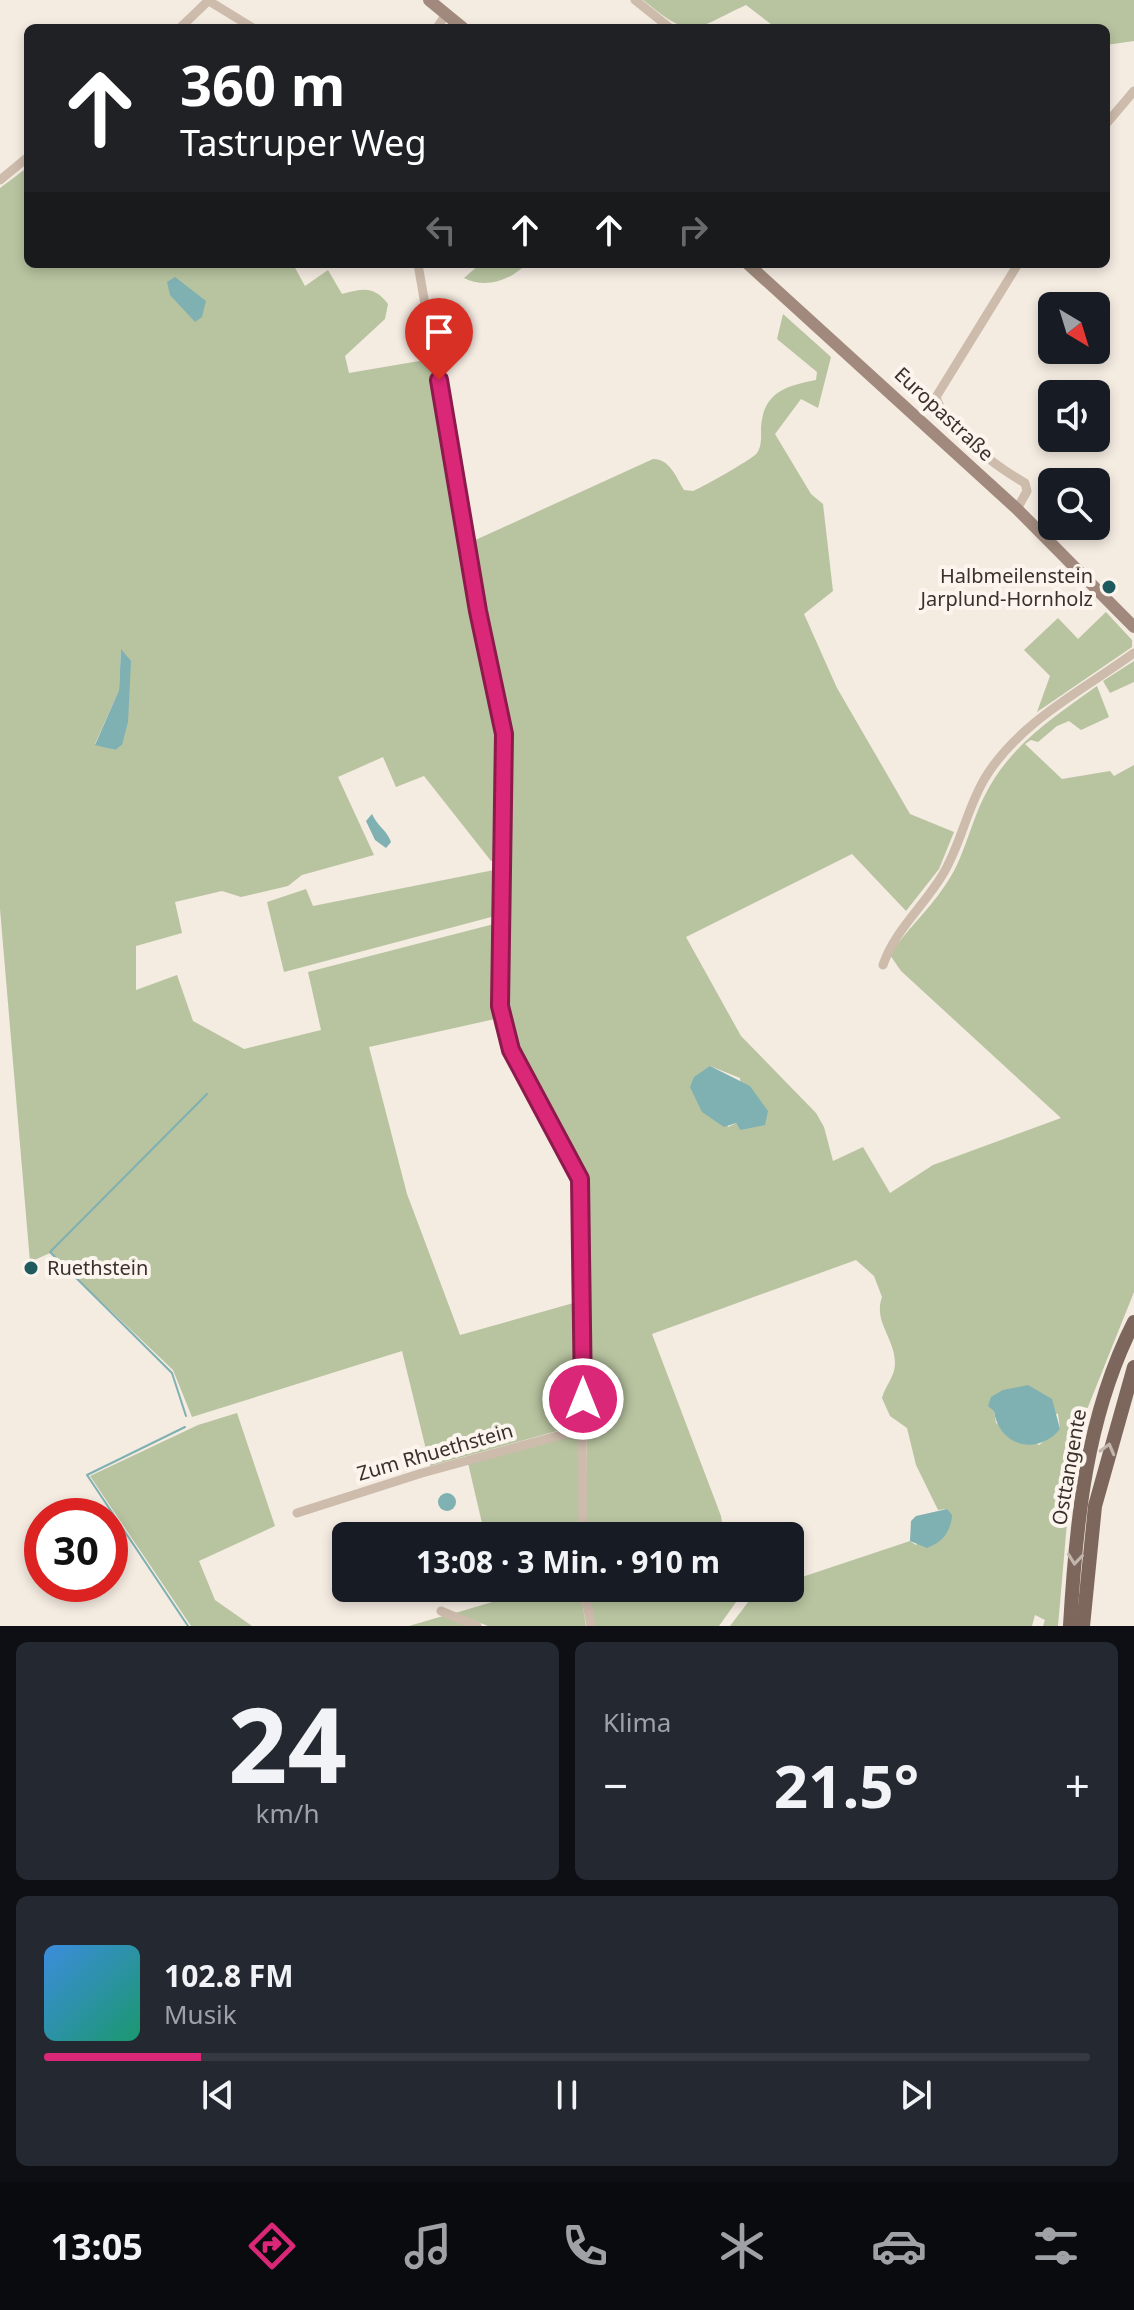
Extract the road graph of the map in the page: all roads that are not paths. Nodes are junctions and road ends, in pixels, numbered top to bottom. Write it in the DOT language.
graph roads {
  1 [pos="209,0"];
  2 [pos="429,0"];
  3 [pos="635,0"];
  4 [pos="446,14"];
  5 [pos="184,24"];
  6 [pos="247,24"];
  7 [pos="440,24"];
  8 [pos="458,24"];
  9 [pos="665,24"];
  10 [pos="1134,91"];
  11 [pos="1110,119"];
  12 [pos="24,160"];
  13 [pos="0,180"];
  14 [pos="419,268"];
  15 [pos="752,268"];
  16 [pos="1016,268"];
  17 [pos="1017,509"];
  18 [pos="1134,627"];
  19 [pos="1134,653"];
  20 [pos="883,965"];
  21 [pos="1134,1322"];
  22 [pos="1134,1367"];
  23 [pos="1134,1374"];
  24 [pos="1125,1392"];
  25 [pos="583,1429"];
  26 [pos="297,1513"];
  27 [pos="583,1522"];
  28 [pos="587,1602"];
  29 [pos="441,1611"];
  30 [pos="477,1626"];
  31 [pos="591,1626"];
  32 [pos="1070,1626"];
  33 [pos="1083,1626"];
  1 -- 5 [label="street"];
  1 -- 6 [label="street"];
  2 -- 4 [label="main road"];
  3 -- 9 [label="street"];
  4 -- 7 [label="street"];
  4 -- 8 [label="main road"];
  10 -- 11 [label="street"];
  12 -- 13 [label="street"];
  14 -- 25 [label="street"];
  15 -- 17 [label="main road, Europastraße"];
  16 -- 17 [label="street"];
  17 -- 18 [label="main road, Europastraße"];
  19 -- 20 [label="street"];
  21 -- 32 [label="main road, Osttangente, one-way"];
  22 -- 24 [label="main road, Osttangente"];
  23 -- 24 [label="main road"];
  33 -- 24 [label="main road, Osttangente, one-way"];
  25 -- 26 [label="street, Zum Rhuethstein"];
  25 -- 27 [label="street"];
  28 -- 31 [label="street"];
  29 -- 30 [label="street"];
}
